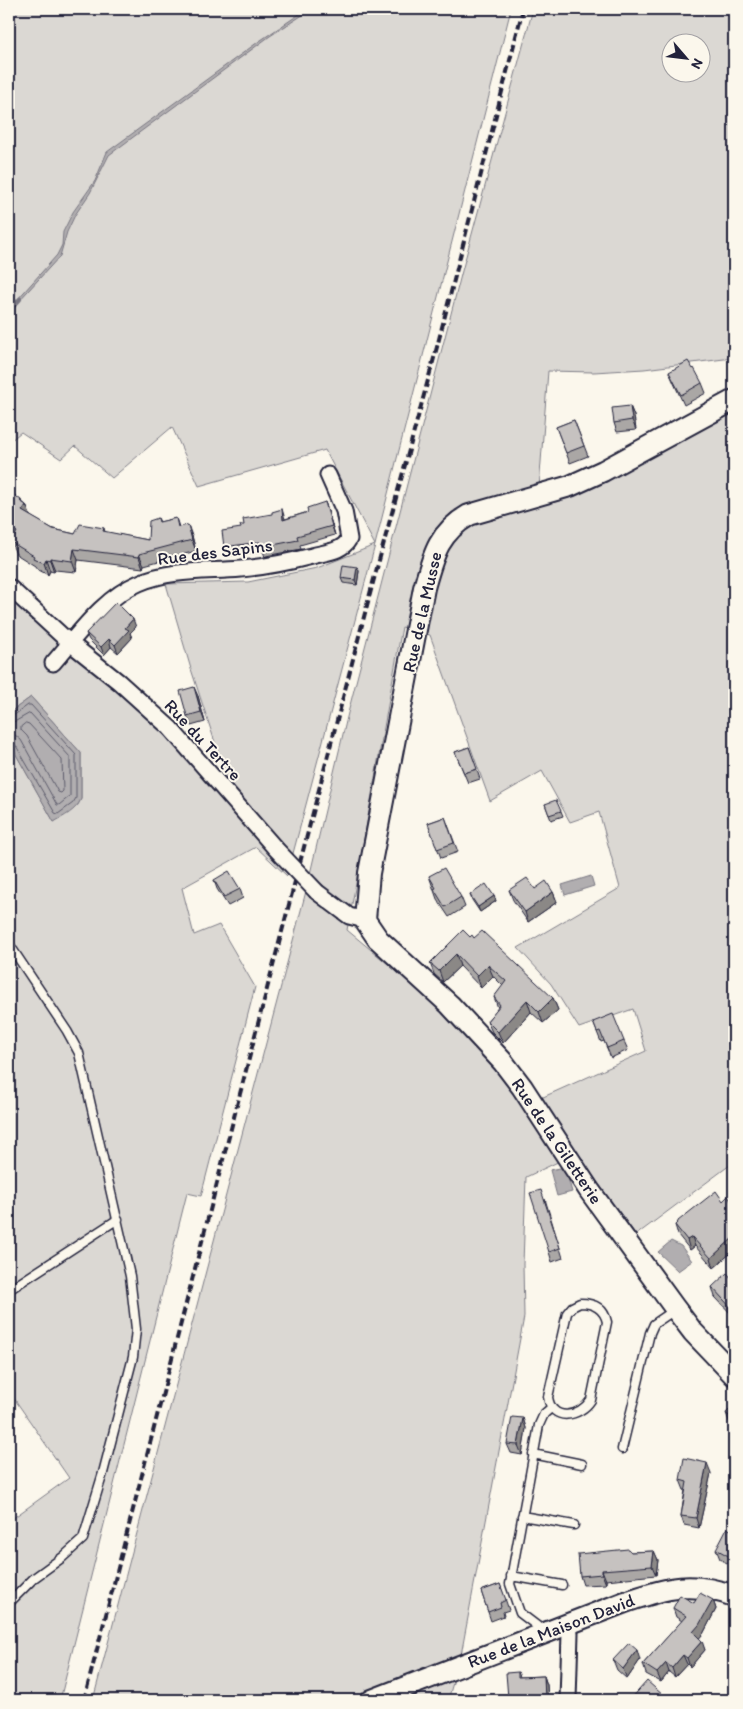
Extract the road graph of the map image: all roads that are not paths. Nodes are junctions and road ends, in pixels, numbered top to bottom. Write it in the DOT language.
graph roads {
  1 [pos="734,400"];
  2 [pos="328,475"];
  3 [pos="9,587"];
  4 [pos="70,644"];
  5 [pos="53,664"];
  6 [pos="365,920"];
  7 [pos="9,944"];
  8 [pos="118,1219"];
  9 [pos="9,1290"];
  10 [pos="676,1309"];
  11 [pos="734,1375"];
  12 [pos="552,1407"];
  13 [pos="622,1449"];
  14 [pos="533,1454"];
  15 [pos="582,1464"];
  16 [pos="522,1516"];
  17 [pos="574,1525"];
  18 [pos="512,1576"];
  19 [pos="562,1585"];
  20 [pos="734,1596"];
  21 [pos="9,1603"];
  22 [pos="568,1625"];
  23 [pos="546,1633"];
  24 [pos="372,1700"];
  25 [pos="568,1700"];
  1 -- 6 [label="street, Rue de la Musse"];
  2 -- 4 [label="street, Rue des Sapins"];
  3 -- 4 [label="street, Rue du Tertre"];
  4 -- 5 [label="street, Rue des Sapins"];
  4 -- 6 [label="street, Rue du Tertre, bridge"];
  6 -- 10 [label="street, Rue de la Giletterie"];
  7 -- 8 [label="lane"];
  8 -- 9 [label="lane"];
  8 -- 21 [label="lane"];
  10 -- 11 [label="street, Rue de la Giletterie"];
  10 -- 13 [label="lane"];
  12 -- 12 [label="lane"];
  12 -- 14 [label="lane"];
  14 -- 15 [label="lane"];
  14 -- 16 [label="lane"];
  16 -- 17 [label="lane"];
  16 -- 18 [label="lane"];
  18 -- 19 [label="lane"];
  18 -- 23 [label="lane"];
  20 -- 22 [label="street, Rue de la Maison David"];
  22 -- 23 [label="street, Rue de la Maison David"];
  22 -- 25 [label="street"];
  23 -- 24 [label="street, Rue de la Maison David"];
}
